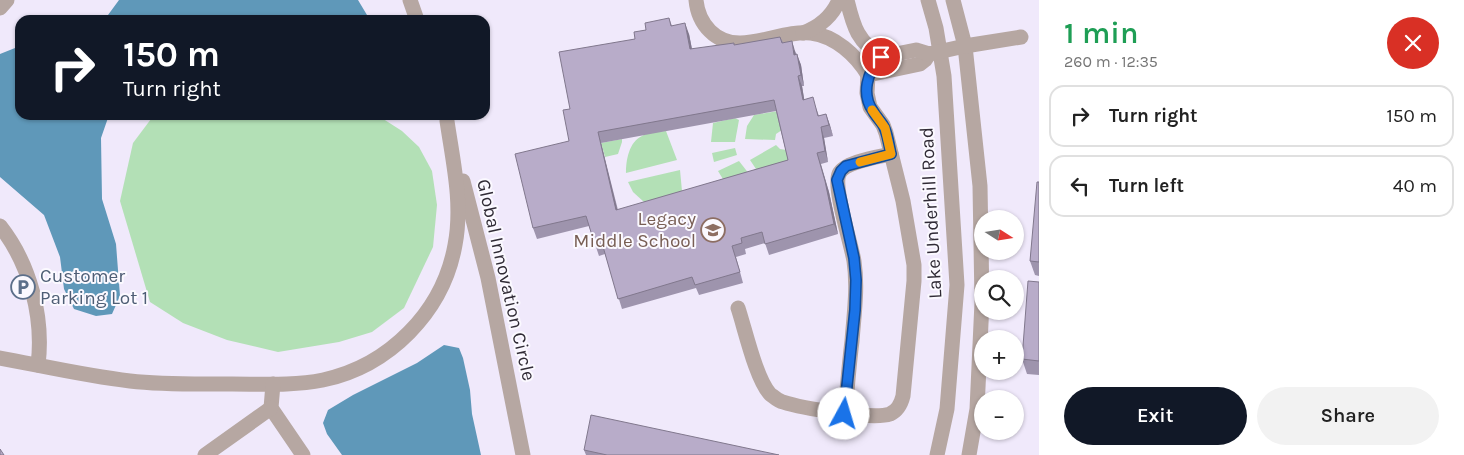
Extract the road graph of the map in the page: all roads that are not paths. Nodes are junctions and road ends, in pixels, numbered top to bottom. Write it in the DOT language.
graph roads {
  1 [pos="7,0"];
  2 [pos="410,0"];
  3 [pos="696,0"];
  4 [pos="839,0"];
  5 [pos="847,0"];
  6 [pos="928,0"];
  7 [pos="954,0"];
  8 [pos="0,8"];
  9 [pos="415,15"];
  10 [pos="803,33"];
  11 [pos="1021,37"];
  12 [pos="965,46"];
  13 [pos="935,53"];
  14 [pos="884,56"];
  15 [pos="868,76"];
  16 [pos="446,120"];
  17 [pos="447,120"];
  18 [pos="891,154"];
  19 [pos="0,226"];
  20 [pos="738,308"];
  21 [pos="0,358"];
  22 [pos="38,365"];
  23 [pos="273,384"];
  24 [pos="271,408"];
  25 [pos="844,414"];
  26 [pos="205,455"];
  27 [pos="303,455"];
  28 [pos="523,455"];
  29 [pos="938,455"];
  30 [pos="969,455"];
  1 -- 8 [label="street"];
  2 -- 9 [label="street"];
  3 -- 10 [label="street"];
  4 -- 10 [label="street"];
  5 -- 14 [label="street"];
  6 -- 13 [label="street, Lake Underhill Road"];
  7 -- 12 [label="street"];
  10 -- 15 [label="street"];
  11 -- 12 [label="street"];
  12 -- 13 [label="street"];
  12 -- 30 [label="street"];
  13 -- 14 [label="street"];
  13 -- 15 [label="street"];
  13 -- 29 [label="street, Lake Underhill Road"];
  14 -- 15 [label="street"];
  15 -- 18 [label="street"];
  16 -- 23 [label="street"];
  17 -- 28 [label="street, Global Innovation Circle"];
  18 -- 25 [label="street"];
  18 -- 25 [label="street"];
  19 -- 22 [label="street"];
  20 -- 25 [label="street"];
  21 -- 22 [label="street"];
  22 -- 23 [label="street"];
  23 -- 24 [label="street"];
  24 -- 26 [label="street"];
  24 -- 27 [label="street"];
}
